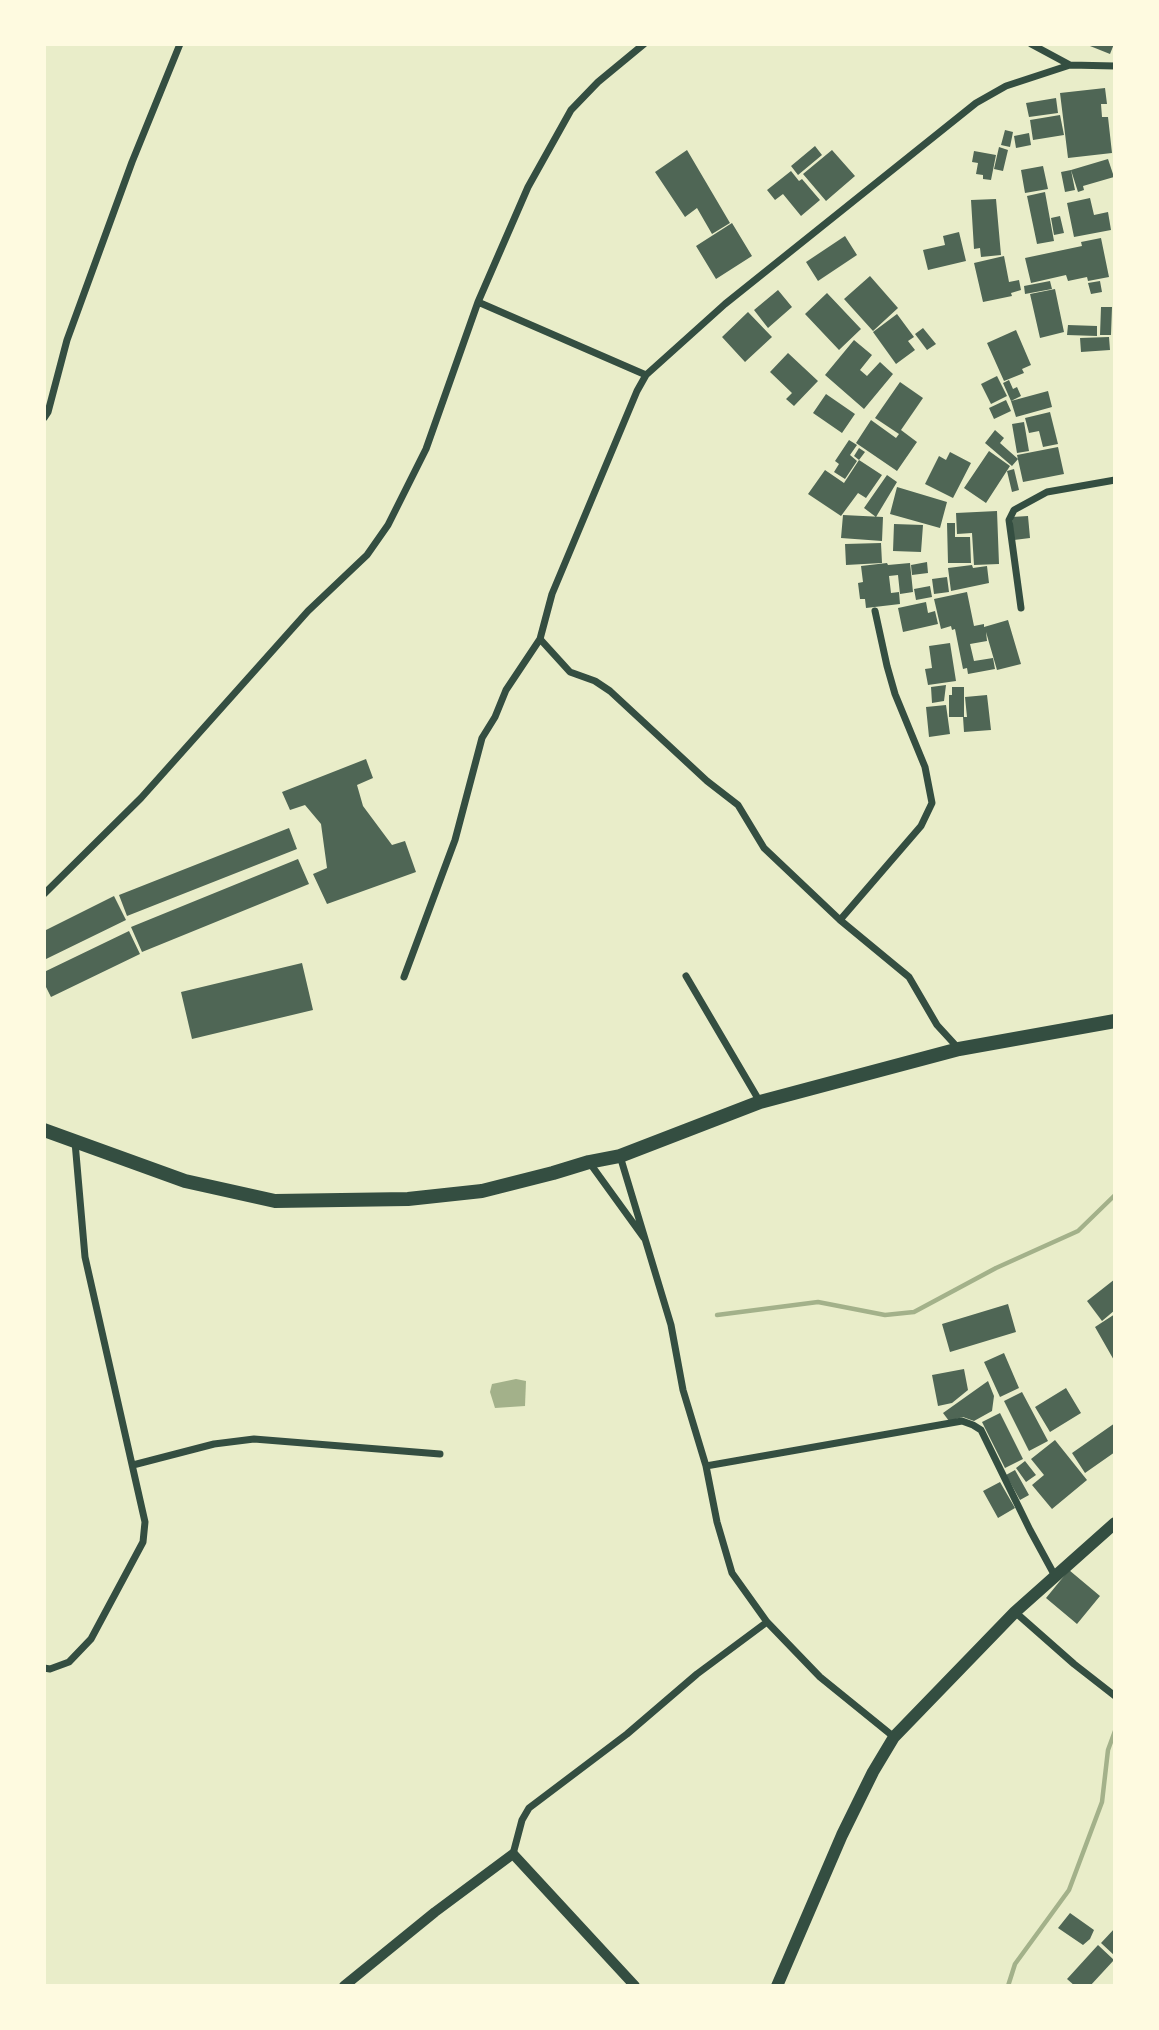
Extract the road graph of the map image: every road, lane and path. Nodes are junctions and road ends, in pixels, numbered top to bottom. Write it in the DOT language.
graph roads {
  1 [pos="180,44"];
  2 [pos="644,44"];
  3 [pos="1031,44"];
  4 [pos="1070,65"];
  5 [pos="1115,66"];
  6 [pos="478,302"];
  7 [pos="646,375"];
  8 [pos="44,418"];
  9 [pos="1115,480"];
  10 [pos="1021,608"];
  11 [pos="875,611"];
  12 [pos="540,639"];
  13 [pos="44,894"];
  14 [pos="840,920"];
  15 [pos="687,976"];
  16 [pos="404,977"];
  17 [pos="1115,1021"];
  18 [pos="960,1049"];
  19 [pos="760,1102"];
  20 [pos="44,1130"];
  21 [pos="75,1142"];
  22 [pos="620,1156"];
  23 [pos="589,1162"];
  24 [pos="647,1242"];
  25 [pos="440,1454"];
  26 [pos="133,1465"];
  27 [pos="706,1466"];
  28 [pos="1115,1523"];
  29 [pos="1055,1576"];
  30 [pos="1015,1612"];
  31 [pos="767,1622"];
  32 [pos="44,1668"];
  33 [pos="1115,1696"];
  34 [pos="894,1737"];
  35 [pos="513,1854"];
  36 [pos="344,1986"];
  37 [pos="635,1986"];
  38 [pos="777,1986"];
  1 -- 8 [label="street"];
  2 -- 6 [label="street"];
  3 -- 4 [label="street"];
  4 -- 5 [label="street"];
  4 -- 7 [label="street"];
  6 -- 7 [label="street"];
  6 -- 13 [label="street"];
  7 -- 12 [label="street"];
  9 -- 10 [label="street"];
  11 -- 14 [label="street"];
  12 -- 14 [label="street"];
  12 -- 16 [label="street"];
  14 -- 18 [label="street"];
  15 -- 19 [label="street"];
  17 -- 18 [label="highway"];
  18 -- 19 [label="highway"];
  19 -- 22 [label="highway"];
  20 -- 21 [label="highway"];
  21 -- 23 [label="highway"];
  21 -- 26 [label="street"];
  22 -- 23 [label="highway"];
  22 -- 24 [label="street"];
  23 -- 24 [label="street"];
  24 -- 27 [label="street"];
  25 -- 26 [label="street"];
  26 -- 32 [label="street"];
  27 -- 29 [label="street"];
  27 -- 31 [label="street"];
  28 -- 29 [label="main road"];
  29 -- 30 [label="main road"];
  30 -- 33 [label="street"];
  30 -- 34 [label="main road"];
  31 -- 34 [label="street"];
  31 -- 35 [label="street"];
  34 -- 38 [label="main road"];
  35 -- 36 [label="street"];
  35 -- 37 [label="street"];
}
